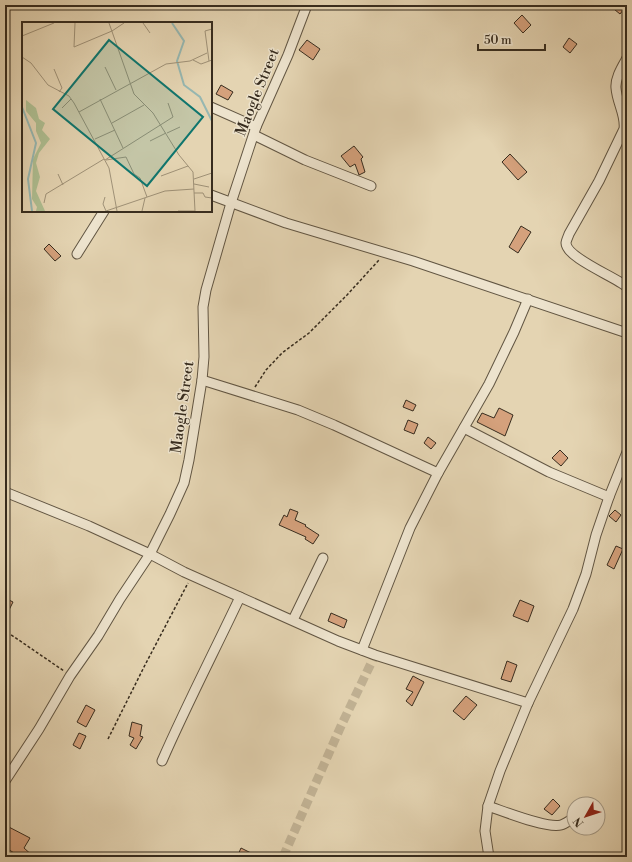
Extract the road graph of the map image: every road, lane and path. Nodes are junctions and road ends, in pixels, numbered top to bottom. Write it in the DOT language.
graph roads {
  1 [pos="306,5"];
  2 [pos="627,58"];
  3 [pos="212,108"];
  4 [pos="255,131"];
  5 [pos="371,186"];
  6 [pos="212,195"];
  7 [pos="232,202"];
  8 [pos="103,212"];
  9 [pos="386,253"];
  10 [pos="77,254"];
  11 [pos="627,287"];
  12 [pos="528,299"];
  13 [pos="627,333"];
  14 [pos="202,380"];
  15 [pos="250,395"];
  16 [pos="464,428"];
  17 [pos="627,452"];
  18 [pos="438,473"];
  19 [pos="5,492"];
  20 [pos="609,497"];
  21 [pos="150,554"];
  22 [pos="323,558"];
  23 [pos="192,576"];
  24 [pos="240,597"];
  25 [pos="293,620"];
  26 [pos="7,632"];
  27 [pos="362,650"];
  28 [pos="70,676"];
  29 [pos="528,703"];
  30 [pos="108,739"];
  31 [pos="162,761"];
  32 [pos="5,781"];
  33 [pos="488,806"];
  34 [pos="566,823"];
  35 [pos="489,857"];
  1 -- 4 [label="street, Maogle Street"];
  2 -- 11 [label="street"];
  3 -- 4 [label="street"];
  4 -- 5 [label="street"];
  4 -- 7 [label="street, Maogle Street"];
  6 -- 7 [label="street"];
  7 -- 9 [label="street"];
  7 -- 14 [label="street, Maogle Street"];
  8 -- 10 [label="street"];
  9 -- 12 [label="street"];
  9 -- 15 [label="path"];
  12 -- 13 [label="street"];
  12 -- 16 [label="street"];
  14 -- 15 [label="street"];
  14 -- 21 [label="street, Maogle Street"];
  15 -- 18 [label="street"];
  16 -- 18 [label="street"];
  16 -- 20 [label="street"];
  17 -- 20 [label="street"];
  18 -- 27 [label="street"];
  19 -- 21 [label="street"];
  20 -- 29 [label="street"];
  21 -- 23 [label="street"];
  21 -- 28 [label="street, Maogle Street"];
  22 -- 25 [label="street"];
  23 -- 24 [label="street"];
  23 -- 30 [label="path"];
  24 -- 25 [label="street"];
  24 -- 31 [label="street"];
  25 -- 27 [label="street"];
  26 -- 28 [label="path"];
  27 -- 29 [label="street"];
  28 -- 32 [label="street, Maogle Street"];
  29 -- 33 [label="street"];
  33 -- 34 [label="street"];
  33 -- 35 [label="street"];
}
